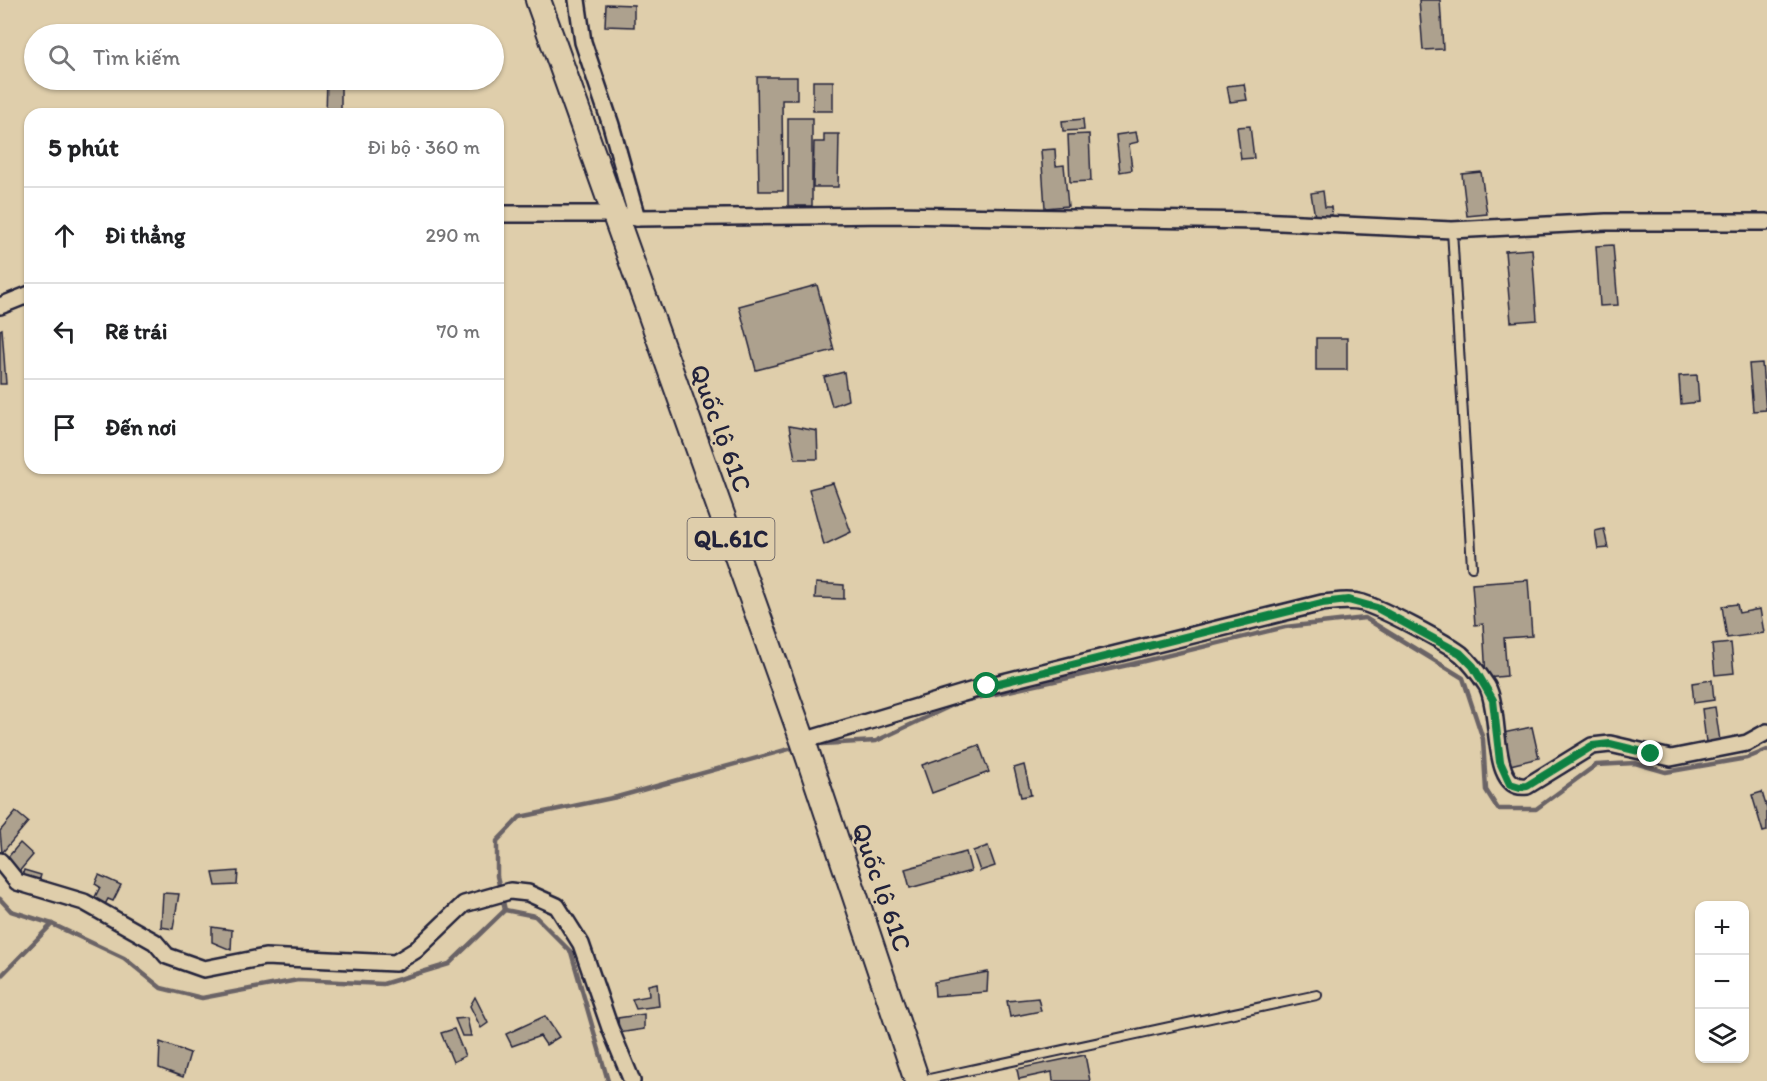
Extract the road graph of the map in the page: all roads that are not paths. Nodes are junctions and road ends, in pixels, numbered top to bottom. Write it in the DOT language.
graph roads {
  1 [pos="538,0"];
  2 [pos="577,0"];
  3 [pos="504,214"];
  4 [pos="626,216"];
  5 [pos="1767,222"];
  6 [pos="1452,230"];
  7 [pos="24,296"];
  8 [pos="0,306"];
  9 [pos="1472,567"];
  10 [pos="1767,732"];
  11 [pos="803,741"];
  12 [pos="0,861"];
  13 [pos="1317,995"];
  14 [pos="632,1081"];
  15 [pos="919,1081"];
  1 -- 4 [label="highway, Quốc lộ 61C / QL.61C"];
  2 -- 4 [label="street"];
  3 -- 4 [label="street"];
  4 -- 6 [label="street"];
  4 -- 11 [label="highway, Quốc lộ 61C / QL.61C"];
  5 -- 6 [label="street"];
  6 -- 9 [label="lane"];
  7 -- 8 [label="street"];
  10 -- 11 [label="street"];
  11 -- 15 [label="highway, Quốc lộ 61C / QL.61C"];
  12 -- 14 [label="street"];
  13 -- 15 [label="lane"];
}
